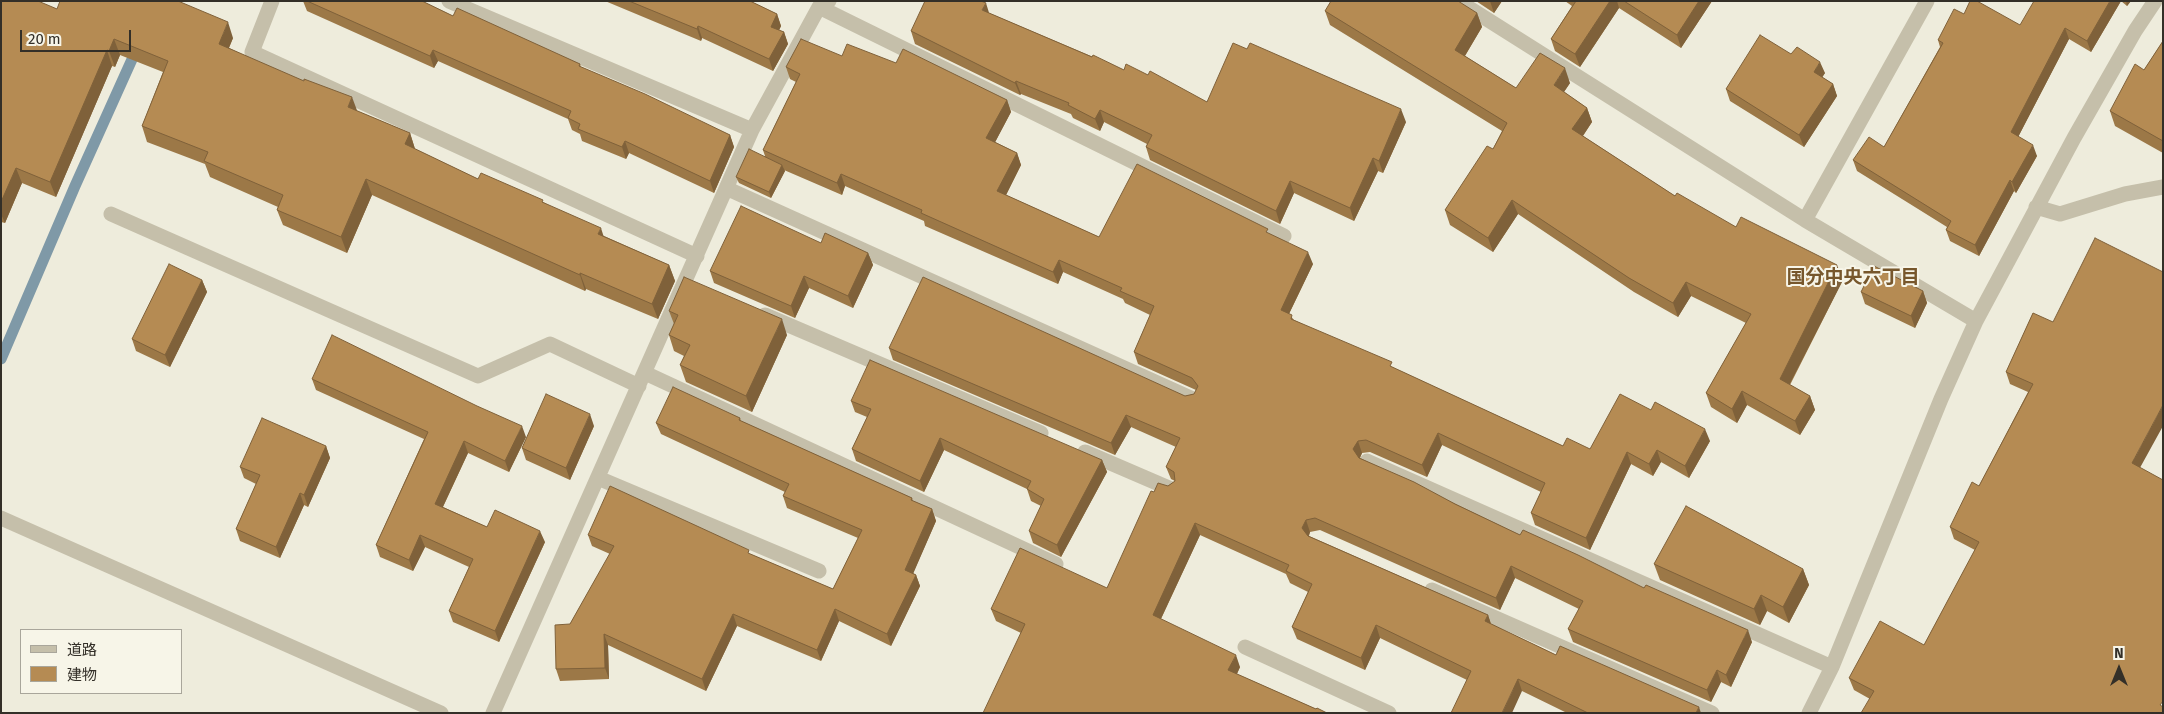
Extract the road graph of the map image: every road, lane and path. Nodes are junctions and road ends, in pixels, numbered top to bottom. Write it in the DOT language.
graph roads {
  1 [pos="272,1"];
  2 [pos="449,1"];
  3 [pos="1458,1"];
  4 [pos="1927,1"];
  5 [pos="2155,1"];
  6 [pos="822,3"];
  7 [pos="752,130"];
  8 [pos="2163,187"];
  9 [pos="728,189"];
  10 [pos="2036,207"];
  11 [pos="111,214"];
  12 [pos="1805,220"];
  13 [pos="1284,236"];
  14 [pos="697,256"];
  15 [pos="750,308"];
  16 [pos="1976,321"];
  17 [pos="642,380"];
  18 [pos="1193,399"];
  19 [pos="1052,438"];
  20 [pos="1070,446"];
  21 [pos="1367,461"];
  22 [pos="598,478"];
  23 [pos="1171,489"];
  24 [pos="1,518"];
  25 [pos="1056,564"];
  26 [pos="819,572"];
  27 [pos="1415,583"];
  28 [pos="1245,647"];
  29 [pos="1832,667"];
  30 [pos="441,713"];
  31 [pos="493,713"];
  32 [pos="1389,713"];
  33 [pos="1712,713"];
  34 [pos="1810,713"];
  1 -- 14 [label="street"];
  2 -- 7 [label="street"];
  3 -- 12 [label="street"];
  4 -- 12 [label="street"];
  5 -- 10 [label="street"];
  6 -- 7 [label="street"];
  6 -- 13 [label="street"];
  7 -- 9 [label="street"];
  8 -- 10 [label="street"];
  9 -- 14 [label="street"];
  9 -- 18 [label="street"];
  10 -- 16 [label="street"];
  11 -- 17 [label="street"];
  12 -- 16 [label="street"];
  14 -- 17 [label="street"];
  15 -- 19 [label="street"];
  16 -- 29 [label="street"];
  17 -- 22 [label="street"];
  17 -- 25 [label="street"];
  20 -- 23 [label="street"];
  21 -- 29 [label="street"];
  22 -- 26 [label="street"];
  22 -- 31 [label="street"];
  24 -- 30 [label="street"];
  27 -- 33 [label="street"];
  28 -- 32 [label="street"];
  29 -- 34 [label="street"];
}
